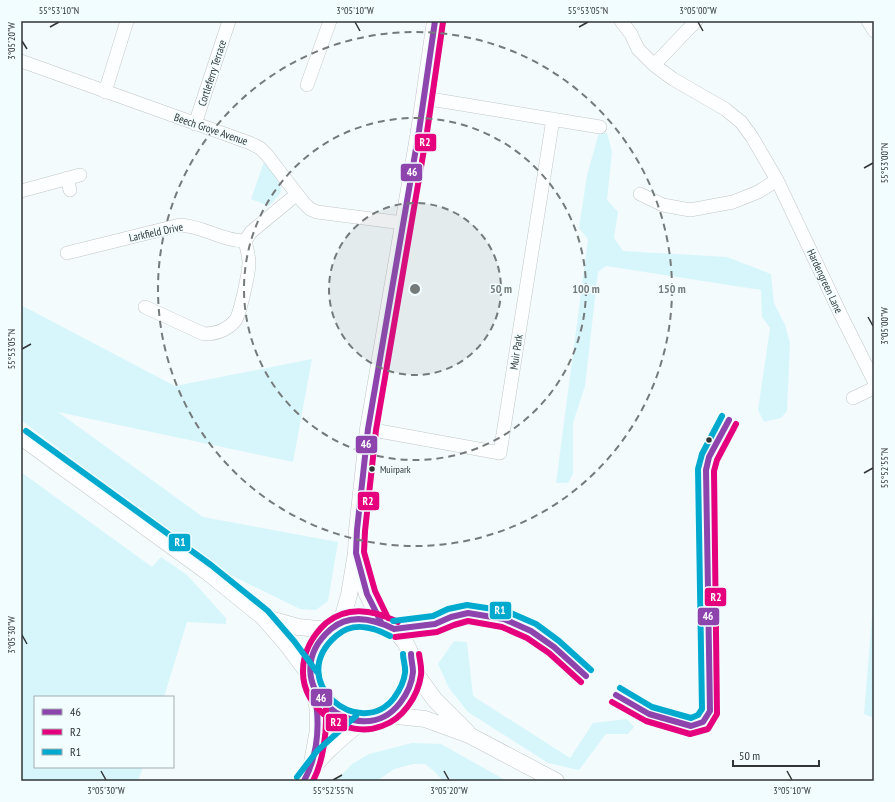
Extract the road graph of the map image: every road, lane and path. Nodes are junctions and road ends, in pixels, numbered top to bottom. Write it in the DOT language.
graph roads {
  1 [pos="127,21"];
  2 [pos="229,21"];
  3 [pos="330,21"];
  4 [pos="435,21"];
  5 [pos="621,21"];
  6 [pos="696,21"];
  7 [pos="868,21"];
  8 [pos="874,31"];
  9 [pos="21,61"];
  10 [pos="654,65"];
  11 [pos="307,85"];
  12 [pos="105,92"];
  13 [pos="424,98"];
  14 [pos="553,119"];
  15 [pos="195,124"];
  16 [pos="600,126"];
  17 [pos="80,175"];
  18 [pos="777,180"];
  19 [pos="21,191"];
  20 [pos="297,194"];
  21 [pos="640,194"];
  22 [pos="402,223"];
  23 [pos="245,242"];
  24 [pos="67,253"];
  25 [pos="145,307"];
  26 [pos="874,381"];
  27 [pos="874,388"];
  28 [pos="853,398"];
  29 [pos="368,429"];
  30 [pos="21,437"];
  31 [pos="356,553"];
  32 [pos="264,617"];
  33 [pos="381,622"];
  34 [pos="335,626"];
  35 [pos="413,670"];
  36 [pos="312,683"];
  37 [pos="388,715"];
  38 [pos="361,722"];
  39 [pos="469,735"];
  40 [pos="308,774"];
  41 [pos="556,781"];
  1 -- 12 [label="street"];
  2 -- 15 [label="street, Cortleferry Terrace"];
  3 -- 11 [label="street"];
  4 -- 13 [label="main road"];
  5 -- 10 [label="street, Hardengreen Lane"];
  6 -- 10 [label="street"];
  7 -- 8 [label="street"];
  9 -- 12 [label="street, Beech Grove Avenue"];
  10 -- 18 [label="street, Hardengreen Lane"];
  12 -- 15 [label="street, Beech Grove Avenue"];
  13 -- 14 [label="street"];
  13 -- 22 [label="main road"];
  14 -- 16 [label="street"];
  14 -- 29 [label="street, Muir Park"];
  15 -- 20 [label="street, Beech Grove Avenue"];
  17 -- 19 [label="street"];
  18 -- 21 [label="street"];
  18 -- 26 [label="street, Hardengreen Lane"];
  20 -- 22 [label="street, Beech Grove Avenue"];
  20 -- 23 [label="street"];
  22 -- 29 [label="main road"];
  23 -- 24 [label="street, Larkfield Drive"];
  23 -- 25 [label="street"];
  27 -- 28 [label="street"];
  29 -- 31 [label="main road"];
  30 -- 32 [label="main road"];
  31 -- 33 [label="main road"];
  31 -- 34 [label="main road"];
  32 -- 34 [label="main road"];
  32 -- 36 [label="main road"];
  33 -- 34 [label="main road"];
  33 -- 35 [label="main road"];
  34 -- 36 [label="main road"];
  35 -- 37 [label="main road"];
  35 -- 39 [label="main road"];
  36 -- 38 [label="main road"];
  36 -- 40 [label="main road"];
  37 -- 38 [label="main road"];
  37 -- 39 [label="main road"];
  38 -- 40 [label="main road"];
  39 -- 41 [label="main road"];
}
